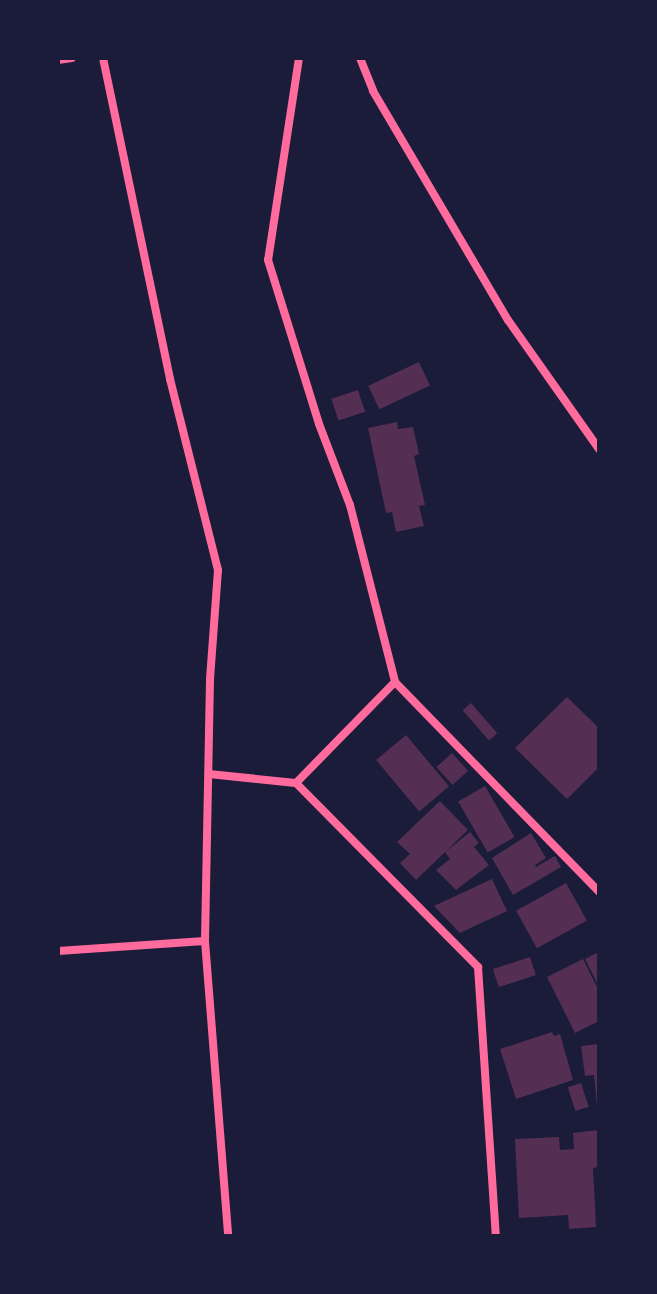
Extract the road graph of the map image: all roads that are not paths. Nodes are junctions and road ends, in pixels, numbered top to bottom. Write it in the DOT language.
graph roads {
  1 [pos="72,58"];
  2 [pos="103,58"];
  3 [pos="299,58"];
  4 [pos="360,58"];
  5 [pos="58,60"];
  6 [pos="599,449"];
  7 [pos="395,682"];
  8 [pos="209,774"];
  9 [pos="296,783"];
  10 [pos="599,892"];
  11 [pos="205,941"];
  12 [pos="58,951"];
  13 [pos="228,1236"];
  14 [pos="496,1236"];
  1 -- 5 [label="street"];
  2 -- 8 [label="street"];
  3 -- 7 [label="street"];
  4 -- 6 [label="street"];
  7 -- 9 [label="street"];
  7 -- 10 [label="street"];
  8 -- 9 [label="street"];
  8 -- 11 [label="street"];
  9 -- 14 [label="street"];
  11 -- 12 [label="street"];
  11 -- 13 [label="street"];
}
